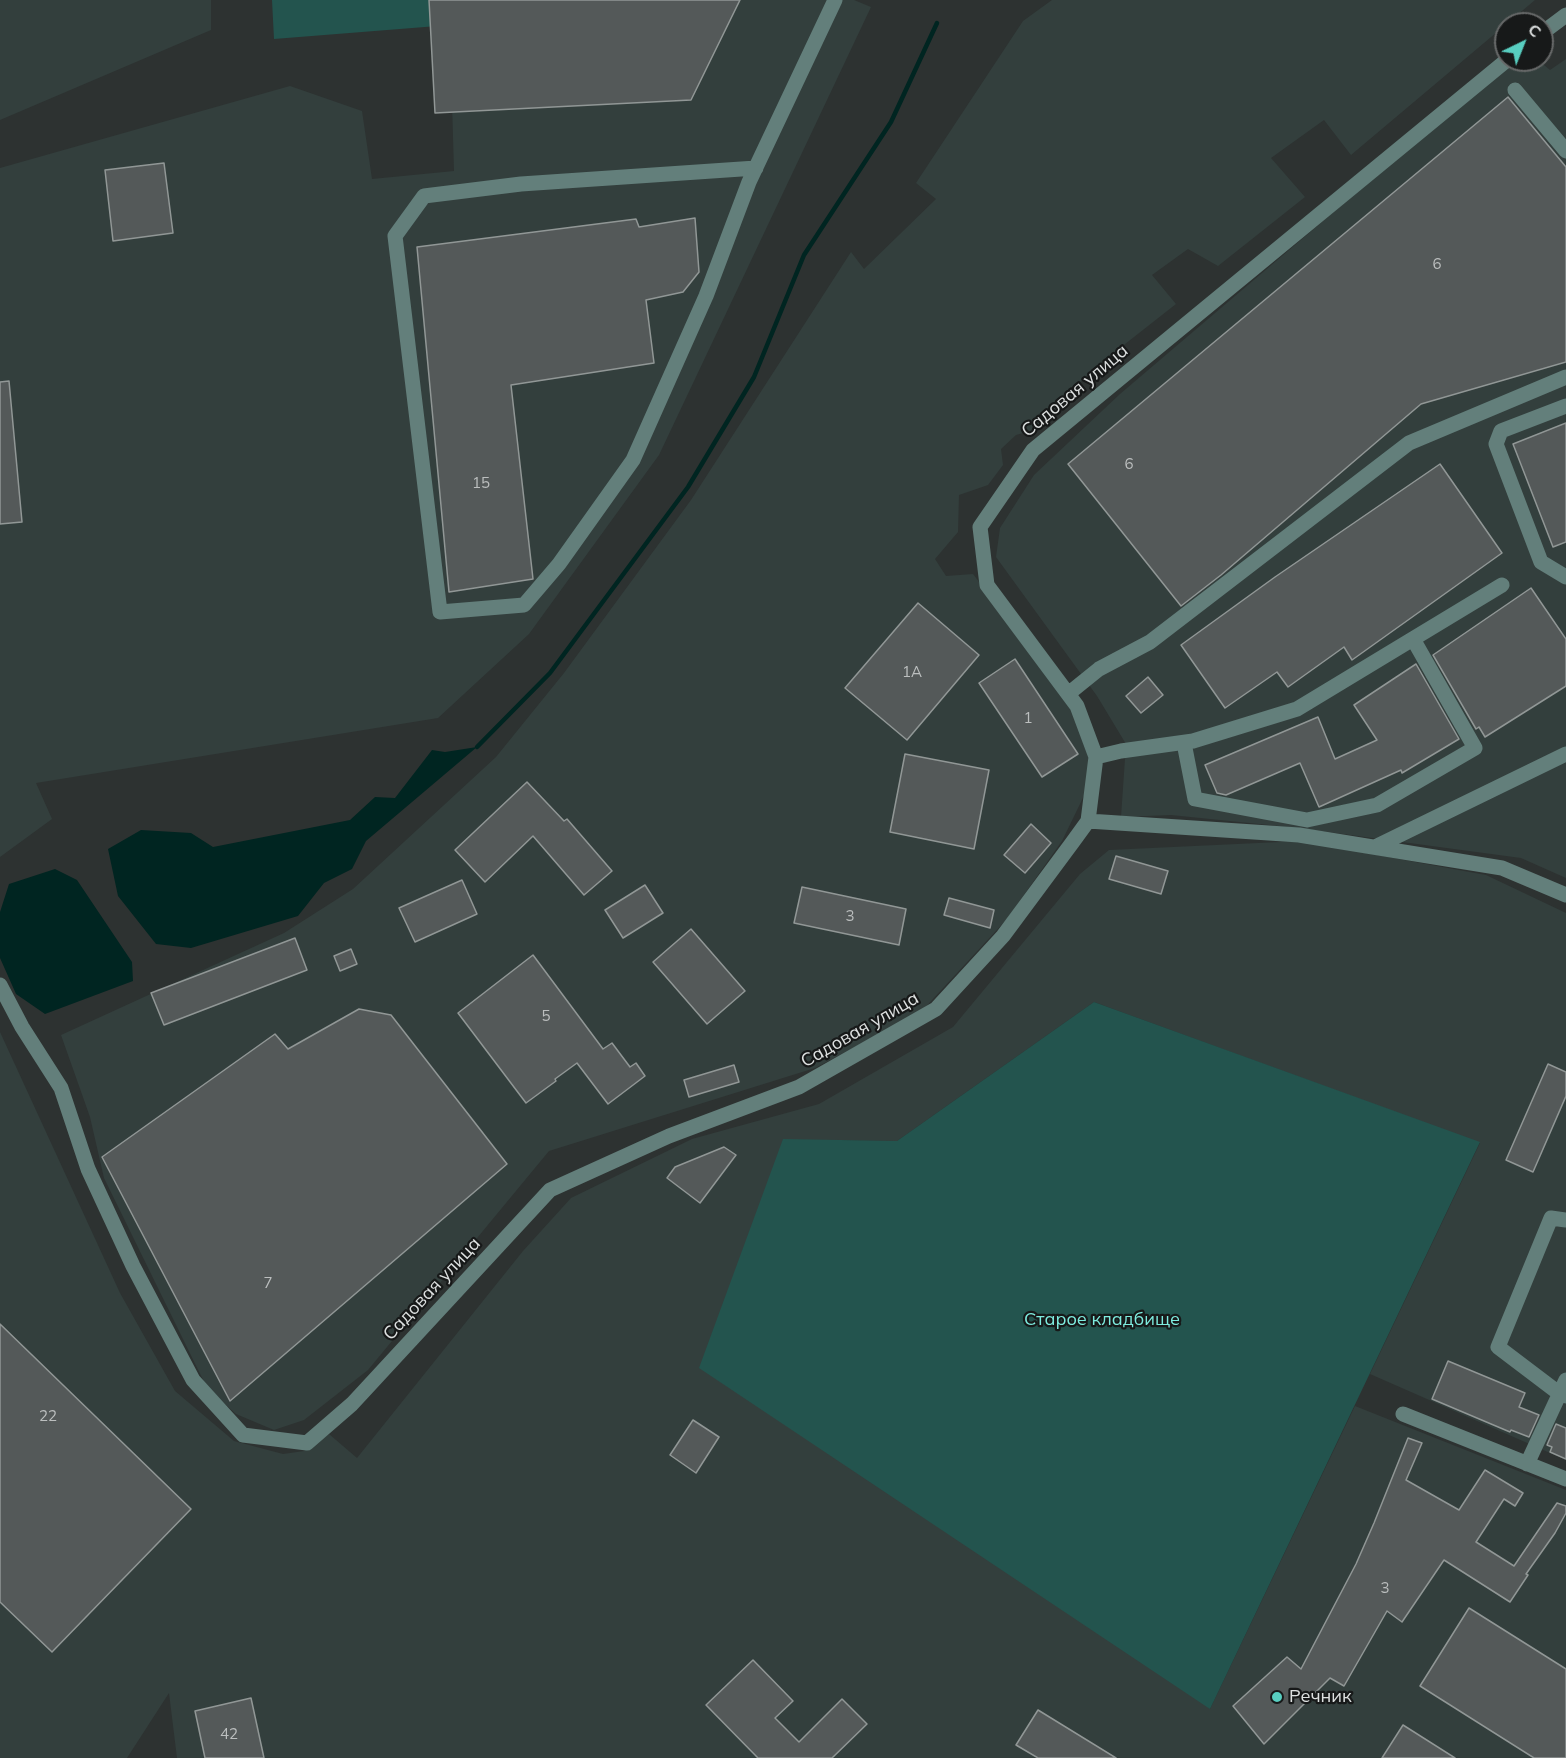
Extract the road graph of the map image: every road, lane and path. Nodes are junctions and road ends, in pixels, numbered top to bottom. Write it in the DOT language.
graph roads {
  1 [pos="835,0"];
  2 [pos="1494,71"];
  3 [pos="1515,90"];
  4 [pos="1566,151"];
  5 [pos="756,168"];
  6 [pos="1566,377"];
  7 [pos="1566,406"];
  8 [pos="1566,577"];
  9 [pos="1502,585"];
  10 [pos="1413,639"];
  11 [pos="1068,694"];
  12 [pos="1184,743"];
  13 [pos="1566,754"];
  14 [pos="1096,757"];
  15 [pos="1088,821"];
  16 [pos="1375,847"];
  17 [pos="1566,895"];
  18 [pos="0,985"];
  19 [pos="1566,1220"];
  20 [pos="1564,1390"];
  21 [pos="1403,1414"];
  22 [pos="1527,1464"];
  23 [pos="1566,1479"];
  1 -- 5 [label="street"];
  2 -- 11 [label="street, Садовая улица"];
  3 -- 4 [label="street"];
  5 -- 5 [label="street"];
  6 -- 11 [label="street"];
  7 -- 8 [label="street"];
  9 -- 10 [label="street"];
  10 -- 12 [label="street"];
  10 -- 12 [label="street"];
  11 -- 14 [label="street, Садовая улица"];
  12 -- 14 [label="street"];
  13 -- 16 [label="street"];
  14 -- 15 [label="street, Садовая улица"];
  15 -- 16 [label="street"];
  15 -- 18 [label="street, Садовая улица"];
  16 -- 17 [label="street"];
  19 -- 20 [label="street"];
  20 -- 22 [label="street"];
  21 -- 22 [label="street"];
  22 -- 23 [label="street"];
}
